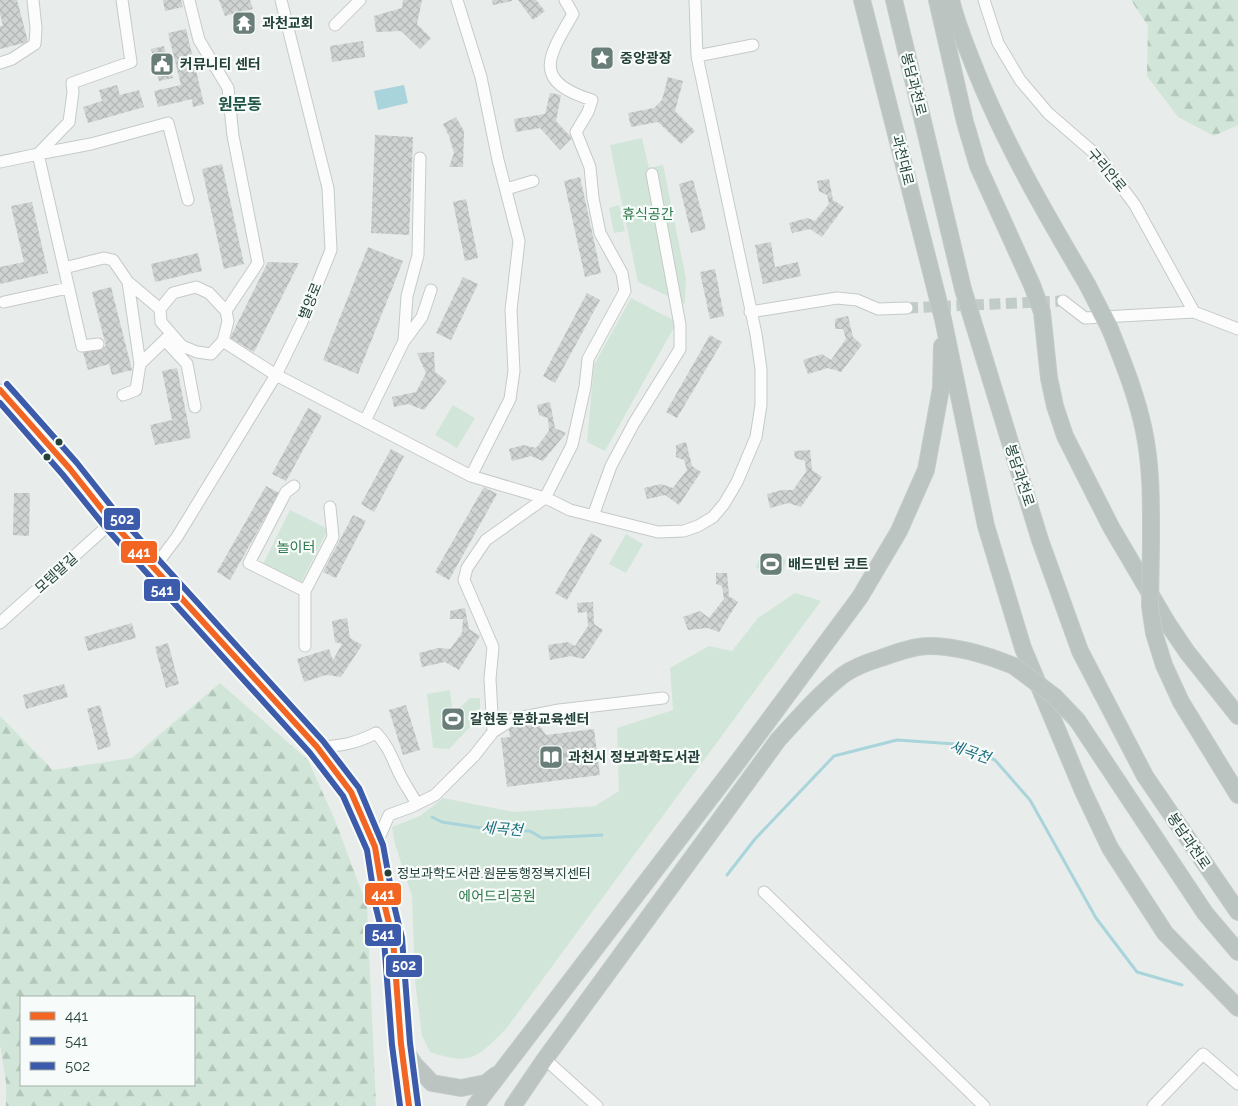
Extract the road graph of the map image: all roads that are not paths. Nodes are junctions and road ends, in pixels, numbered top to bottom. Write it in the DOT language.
graph roads {
  1 [pos="34,0"];
  2 [pos="122,0"];
  3 [pos="189,0"];
  4 [pos="281,0"];
  5 [pos="360,0"];
  6 [pos="457,0"];
  7 [pos="565,0"];
  8 [pos="695,0"];
  9 [pos="862,0"];
  10 [pos="894,0"];
  11 [pos="937,0"];
  12 [pos="951,0"];
  13 [pos="984,0"];
  14 [pos="336,25"];
  15 [pos="753,44"];
  16 [pos="697,56"];
  17 [pos="0,63"];
  18 [pos="38,154"];
  19 [pos="420,158"];
  20 [pos="0,162"];
  21 [pos="652,174"];
  22 [pos="533,181"];
  23 [pos="506,189"];
  24 [pos="188,200"];
  25 [pos="64,268"];
  26 [pos="128,282"];
  27 [pos="68,288"];
  28 [pos="432,290"];
  29 [pos="1064,301"];
  30 [pos="4,302"];
  31 [pos="907,308"];
  32 [pos="160,309"];
  33 [pos="226,311"];
  34 [pos="750,312"];
  35 [pos="1194,312"];
  36 [pos="942,319"];
  37 [pos="1238,329"];
  38 [pos="168,337"];
  39 [pos="223,341"];
  40 [pos="404,341"];
  41 [pos="98,344"];
  42 [pos="140,364"];
  43 [pos="276,375"];
  44 [pos="0,390"];
  45 [pos="123,395"];
  46 [pos="196,407"];
  47 [pos="365,421"];
  48 [pos="471,476"];
  49 [pos="294,486"];
  50 [pos="545,498"];
  51 [pos="330,507"];
  52 [pos="593,516"];
  53 [pos="112,522"];
  54 [pos="154,569"];
  55 [pos="305,591"];
  56 [pos="0,623"];
  57 [pos="305,646"];
  58 [pos="663,698"];
  59 [pos="1238,716"];
  60 [pos="493,732"];
  61 [pos="317,747"];
  62 [pos="1238,795"];
  63 [pos="417,804"];
  64 [pos="376,847"];
  65 [pos="764,892"];
  66 [pos="1238,912"];
  67 [pos="1238,952"];
  68 [pos="1238,1008"];
  69 [pos="402,1044"];
  70 [pos="545,1059"];
  71 [pos="503,1069"];
  72 [pos="1238,1084"];
  73 [pos="409,1106"];
  74 [pos="475,1106"];
  75 [pos="513,1106"];
  76 [pos="597,1106"];
  77 [pos="984,1106"];
  78 [pos="1153,1106"];
  1 -- 17 [label="street"];
  2 -- 18 [label="street"];
  3 -- 33 [label="street"];
  4 -- 43 [label="street, 별양로"];
  5 -- 14 [label="street"];
  6 -- 23 [label="street"];
  7 -- 50 [label="street"];
  8 -- 16 [label="street"];
  9 -- 36 [label="highway, 과천대로"];
  10 -- 66 [label="highway, 봉담과천로, bridge"];
  11 -- 59 [label="highway"];
  12 -- 62 [label="highway, bridge"];
  13 -- 35 [label="street, 구리안로"];
  15 -- 16 [label="street"];
  16 -- 34 [label="street"];
  18 -- 20 [label="street"];
  18 -- 24 [label="street"];
  18 -- 25 [label="street"];
  19 -- 40 [label="street"];
  21 -- 52 [label="street"];
  22 -- 23 [label="street"];
  23 -- 48 [label="street"];
  25 -- 26 [label="street"];
  25 -- 27 [label="street"];
  26 -- 32 [label="street"];
  26 -- 42 [label="street"];
  27 -- 30 [label="street"];
  27 -- 41 [label="street"];
  28 -- 40 [label="street"];
  29 -- 35 [label="street"];
  31 -- 34 [label="street"];
  32 -- 33 [label="street"];
  32 -- 38 [label="street"];
  33 -- 39 [label="street"];
  34 -- 52 [label="street"];
  35 -- 37 [label="street"];
  36 -- 68 [label="highway"];
  36 -- 71 [label="highway"];
  38 -- 39 [label="street"];
  38 -- 42 [label="street"];
  38 -- 46 [label="street"];
  39 -- 43 [label="street"];
  40 -- 47 [label="street"];
  42 -- 45 [label="street"];
  43 -- 47 [label="street"];
  43 -- 54 [label="street, 별양로"];
  44 -- 53 [label="street"];
  47 -- 48 [label="street"];
  48 -- 50 [label="street"];
  49 -- 55 [label="street"];
  50 -- 52 [label="street"];
  50 -- 60 [label="street"];
  51 -- 55 [label="street"];
  53 -- 54 [label="street"];
  53 -- 56 [label="street, 모템말길"];
  54 -- 61 [label="street"];
  55 -- 57 [label="street"];
  58 -- 60 [label="street"];
  60 -- 63 [label="street"];
  61 -- 63 [label="street"];
  61 -- 64 [label="street"];
  63 -- 64 [label="street"];
  64 -- 69 [label="street"];
  65 -- 77 [label="street"];
  67 -- 70 [label="highway, bridge"];
  69 -- 71 [label="highway"];
  69 -- 73 [label="street"];
  70 -- 75 [label="highway"];
  70 -- 76 [label="street"];
  71 -- 74 [label="highway"];
  72 -- 78 [label="street"];
}
